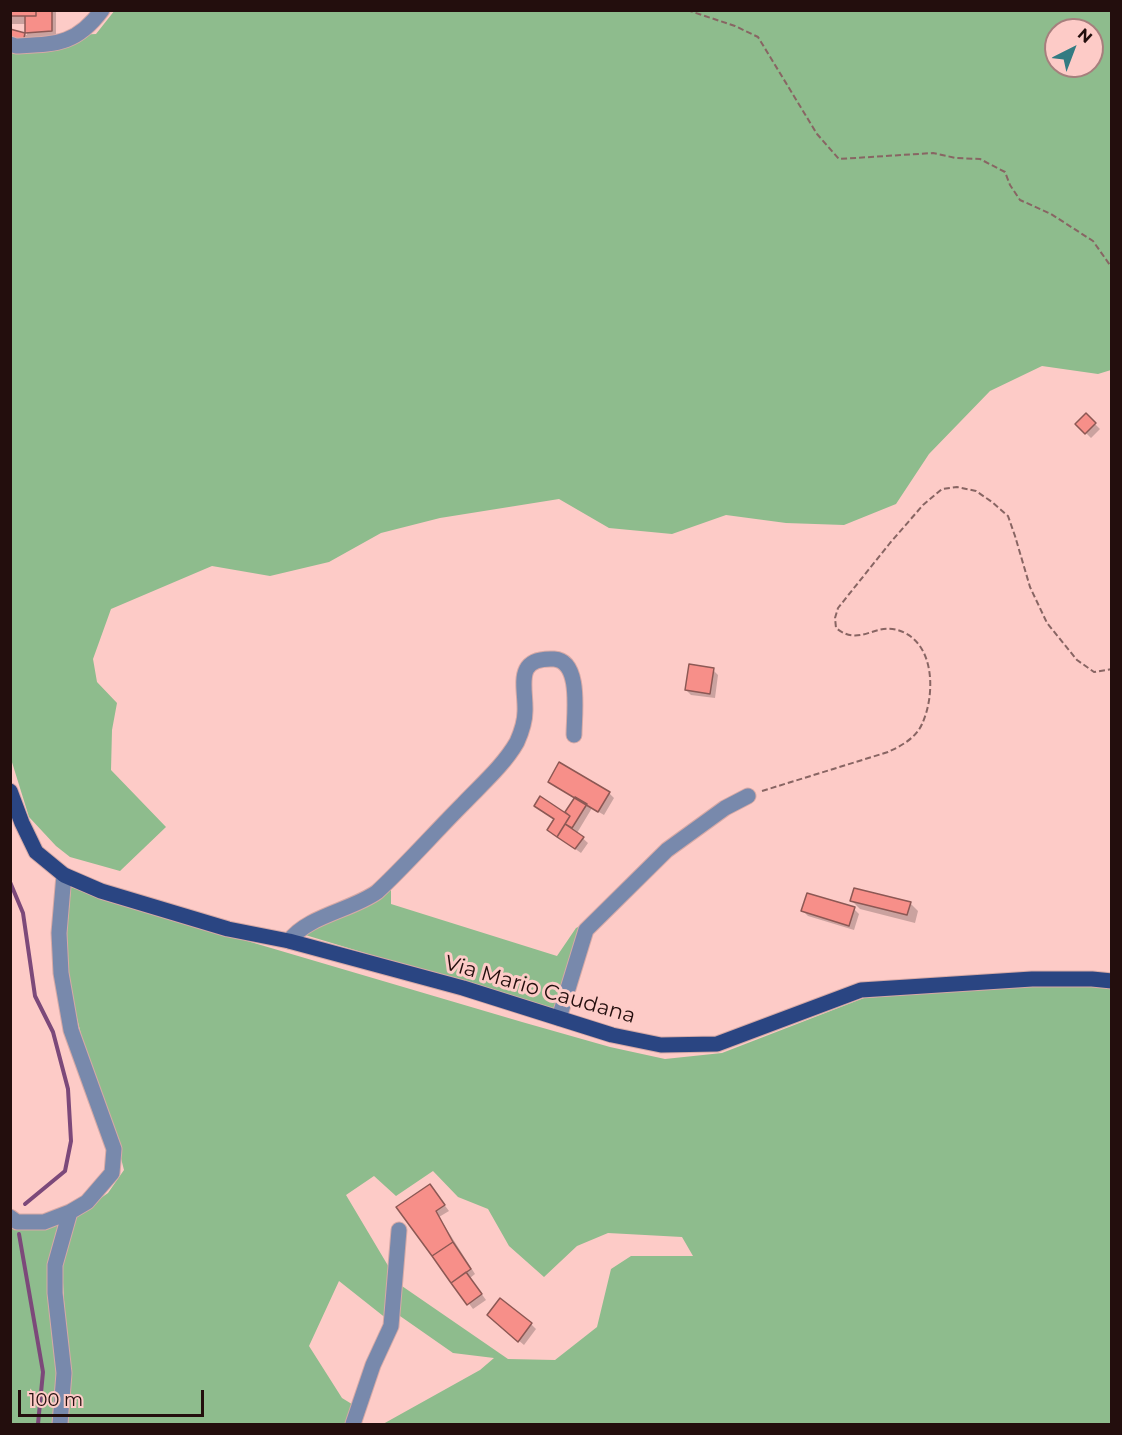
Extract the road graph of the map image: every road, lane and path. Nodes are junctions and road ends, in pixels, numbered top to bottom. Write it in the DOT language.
graph roads {
  1 [pos="102,10"];
  2 [pos="687,10"];
  3 [pos="10,44"];
  4 [pos="1112,268"];
  5 [pos="1112,669"];
  6 [pos="574,735"];
  7 [pos="10,790"];
  8 [pos="748,796"];
  9 [pos="64,875"];
  10 [pos="289,941"];
  11 [pos="1112,981"];
  12 [pos="559,1018"];
  13 [pos="70,1212"];
  14 [pos="10,1217"];
  15 [pos="399,1230"];
  16 [pos="60,1425"];
  17 [pos="353,1425"];
  1 -- 3 [label="street"];
  2 -- 4 [label="path"];
  5 -- 8 [label="path"];
  6 -- 10 [label="street"];
  7 -- 9 [label="main road, Via Mario Caudana"];
  8 -- 12 [label="street"];
  9 -- 10 [label="main road, Via Mario Caudana"];
  9 -- 13 [label="street"];
  10 -- 12 [label="main road, Via Mario Caudana"];
  11 -- 12 [label="main road, Via Mario Caudana"];
  13 -- 14 [label="street"];
  13 -- 16 [label="street"];
  15 -- 17 [label="street"];
}
